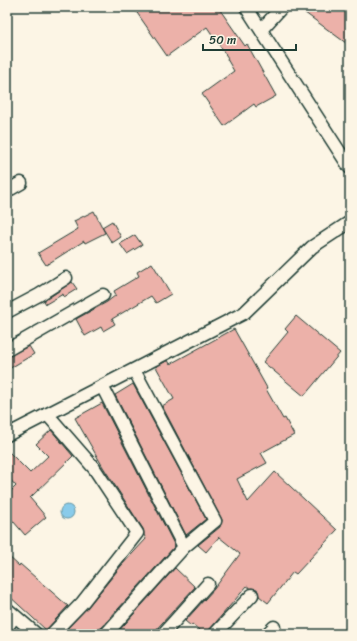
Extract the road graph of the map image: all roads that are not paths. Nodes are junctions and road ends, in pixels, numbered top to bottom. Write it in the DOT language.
graph roads {
  1 [pos="246,7"];
  2 [pos="282,7"];
  3 [pos="261,30"];
  4 [pos="350,168"];
  5 [pos="21,183"];
  6 [pos="7,191"];
  7 [pos="350,222"];
  8 [pos="66,278"];
  9 [pos="104,295"];
  10 [pos="7,312"];
  11 [pos="7,350"];
  12 [pos="134,370"];
  13 [pos="102,386"];
  14 [pos="47,414"];
  15 [pos="7,435"];
  16 [pos="184,548"];
  17 [pos="208,584"];
  18 [pos="252,595"];
  19 [pos="11,612"];
  20 [pos="7,626"];
  21 [pos="36,634"];
  22 [pos="52,634"];
  23 [pos="106,634"];
  24 [pos="163,634"];
  25 [pos="215,634"];
  1 -- 3 [label="street"];
  2 -- 3 [label="street"];
  3 -- 4 [label="street"];
  5 -- 6 [label="street"];
  7 -- 12 [label="street"];
  8 -- 10 [label="street"];
  9 -- 11 [label="street"];
  12 -- 13 [label="street"];
  12 -- 16 [label="street"];
  13 -- 14 [label="street"];
  13 -- 16 [label="street"];
  14 -- 15 [label="street"];
  14 -- 22 [label="street"];
  16 -- 23 [label="street"];
  17 -- 24 [label="street"];
  18 -- 25 [label="street"];
  19 -- 20 [label="street"];
  19 -- 21 [label="street"];
}
